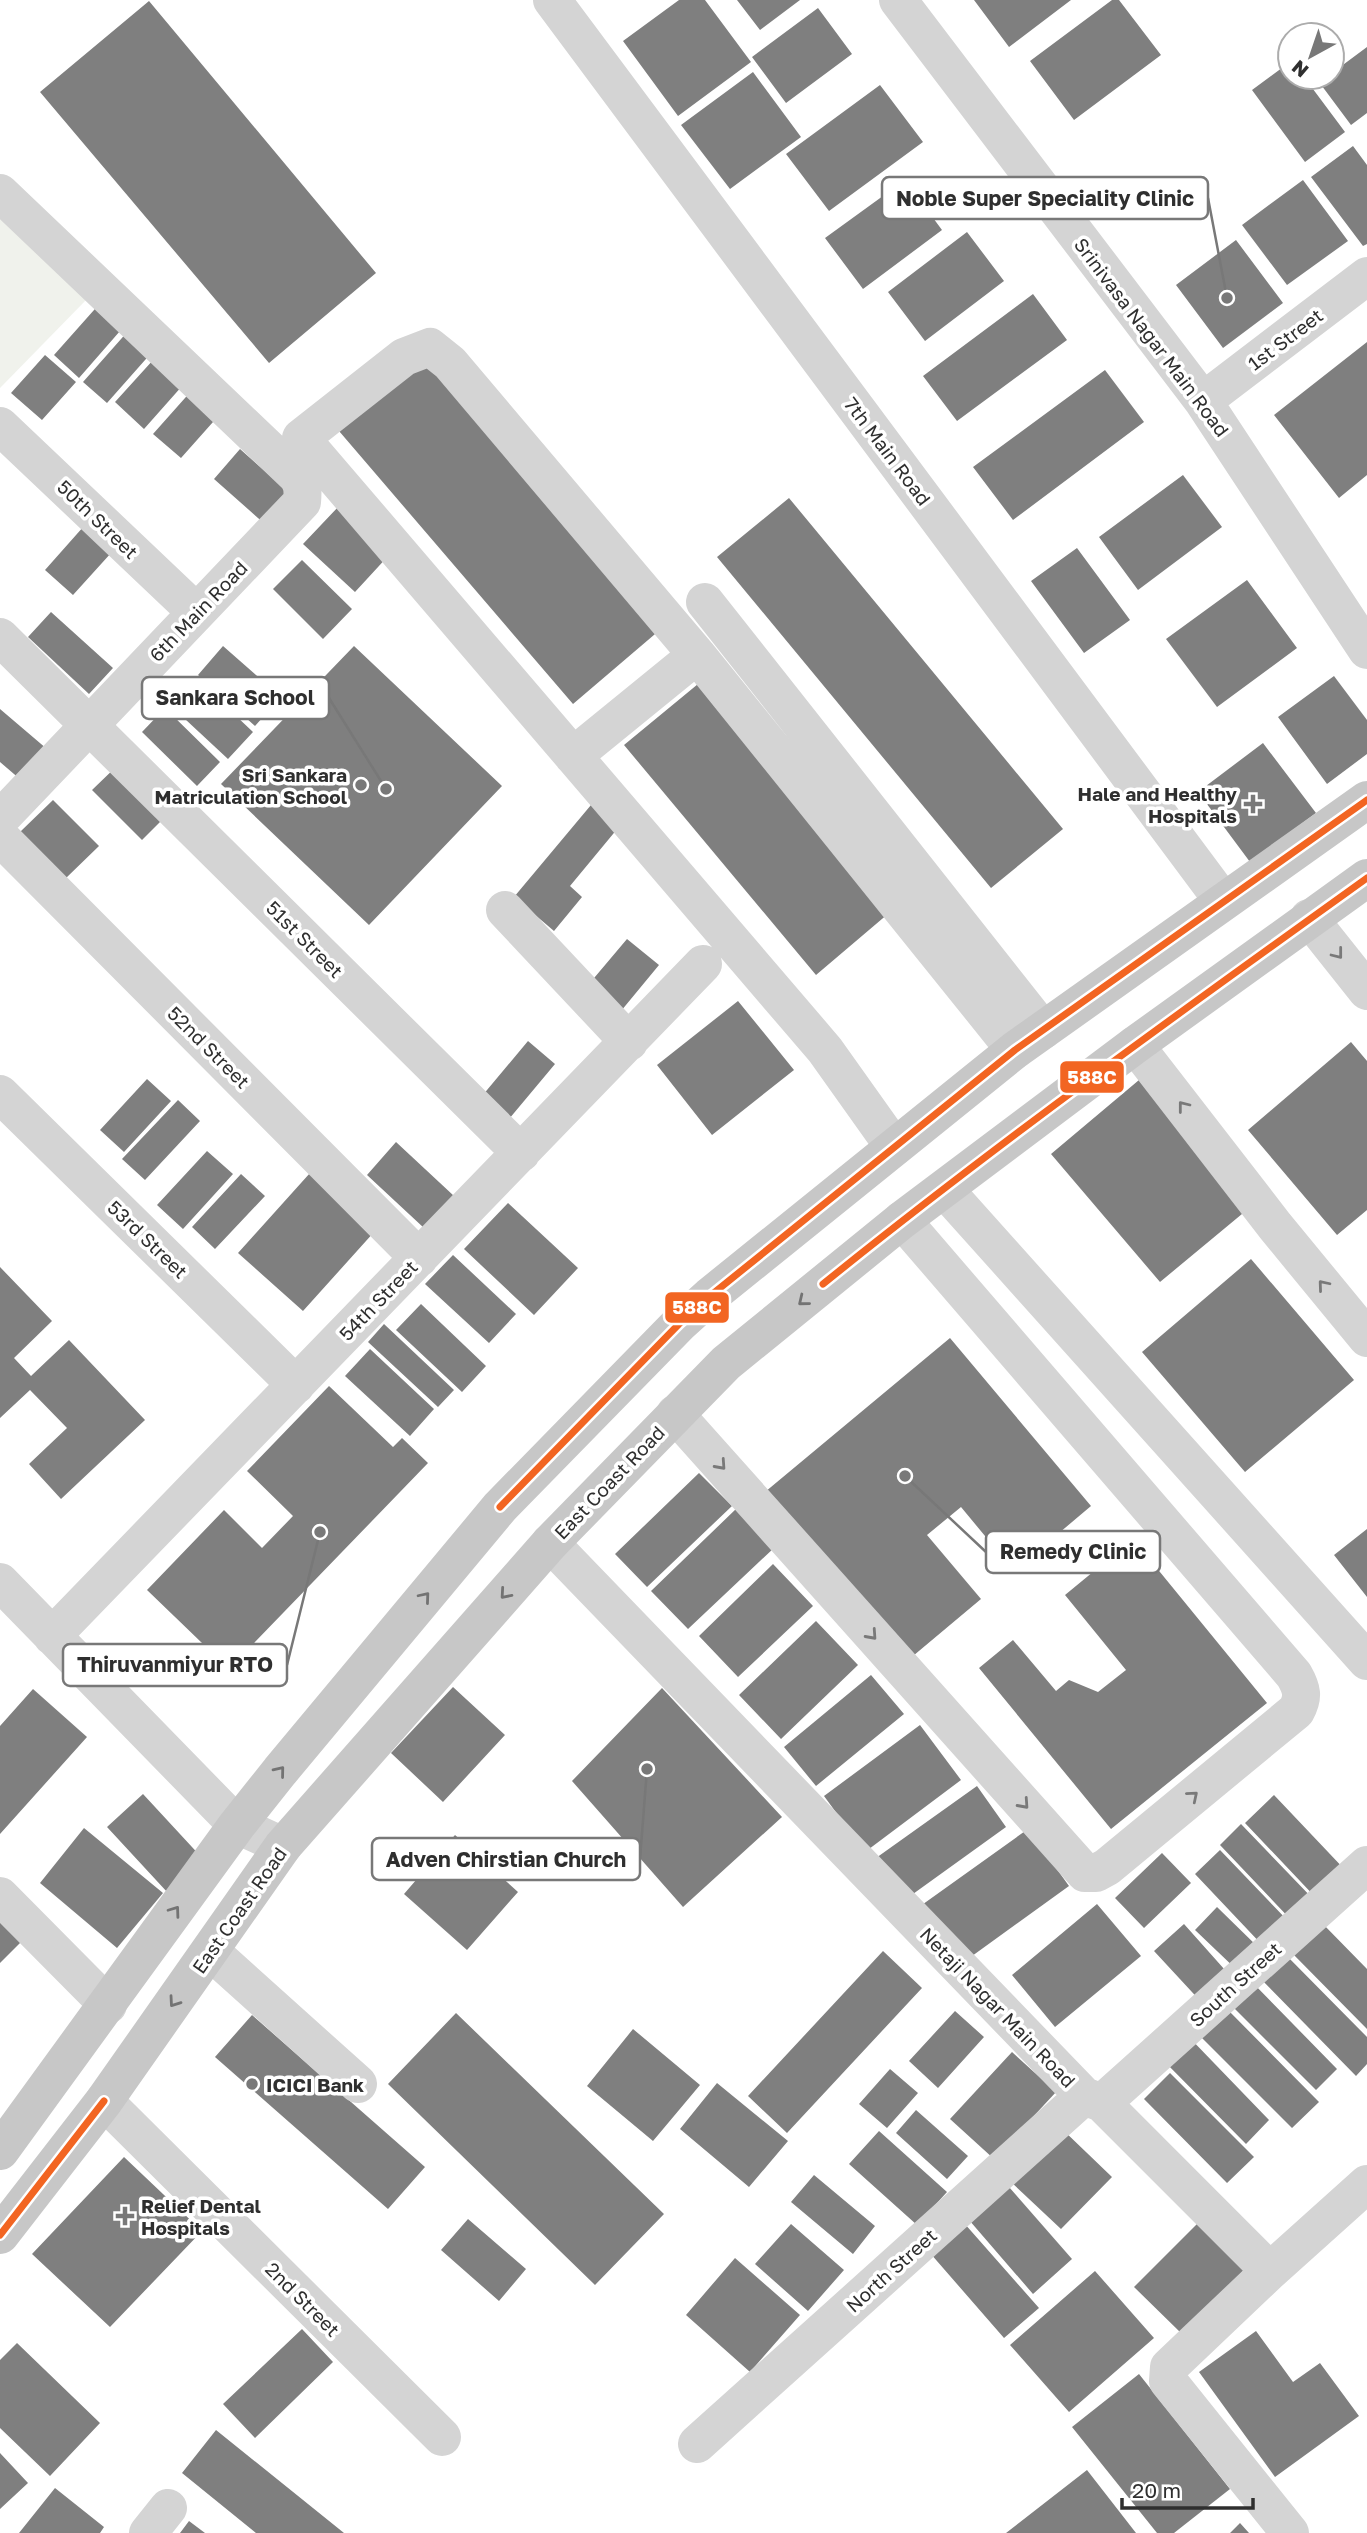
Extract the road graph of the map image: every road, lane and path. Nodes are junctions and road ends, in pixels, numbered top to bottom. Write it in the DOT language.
graph roads {
  1 [pos="552,0"];
  2 [pos="898,0"];
  3 [pos="0,193"];
  4 [pos="1367,276"];
  5 [pos="1203,401"];
  6 [pos="0,426"];
  7 [pos="705,602"];
  8 [pos="196,612"];
  9 [pos="0,637"];
  10 [pos="1367,650"];
  11 [pos="697,655"];
  12 [pos="89,725"];
  13 [pos="573,756"];
  14 [pos="1367,800"];
  15 [pos="0,819"];
  16 [pos="0,837"];
  17 [pos="1367,878"];
  18 [pos="1223,901"];
  19 [pos="505,910"];
  20 [pos="1309,918"];
  21 [pos="703,964"];
  22 [pos="1367,991"];
  23 [pos="1029,1040"];
  24 [pos="629,1042"];
  25 [pos="1135,1045"];
  26 [pos="0,1094"];
  27 [pos="894,1147"];
  28 [pos="521,1153"];
  29 [pos="945,1190"];
  30 [pos="902,1220"];
  31 [pos="419,1258"];
  32 [pos="1367,1338"];
  33 [pos="296,1385"];
  34 [pos="675,1414"];
  35 [pos="550,1543"];
  36 [pos="0,1582"];
  37 [pos="51,1636"];
  38 [pos="1367,1661"];
  39 [pos="237,1825"];
  40 [pos="283,1846"];
  41 [pos="1367,1865"];
  42 [pos="0,1896"];
  43 [pos="210,1951"];
  44 [pos="108,2005"];
  45 [pos="358,2084"];
  46 [pos="1093,2100"];
  47 [pos="104,2101"];
  48 [pos="5,2134"];
  49 [pos="1367,2184"];
  50 [pos="0,2235"];
  51 [pos="1270,2271"];
  52 [pos="442,2437"];
  53 [pos="697,2444"];
  54 [pos="1290,2533"];
  1 -- 18 [label="street, 7th Main Road"];
  2 -- 5 [label="street, Srinivasa Nagar Main Road"];
  3 -- 8 [label="street, 6th Main Road"];
  4 -- 5 [label="street, 1st Street"];
  5 -- 10 [label="street, Srinivasa Nagar Main Road"];
  6 -- 8 [label="street, 50th Street"];
  7 -- 23 [label="street"];
  8 -- 12 [label="street, 6th Main Road"];
  9 -- 12 [label="street, 51st Street"];
  11 -- 13 [label="street"];
  11 -- 13 [label="street"];
  11 -- 23 [label="street"];
  12 -- 15 [label="street, 6th Main Road"];
  12 -- 28 [label="street, 51st Street"];
  13 -- 27 [label="street"];
  14 -- 18 [label="main road"];
  16 -- 31 [label="street, 52nd Street"];
  17 -- 20 [label="main road, East Coast Road"];
  18 -- 23 [label="main road"];
  19 -- 24 [label="street"];
  20 -- 22 [label="street, one-way"];
  20 -- 25 [label="main road, East Coast Road"];
  21 -- 24 [label="street, 54th Street"];
  23 -- 27 [label="main road"];
  24 -- 28 [label="street, 54th Street"];
  25 -- 29 [label="main road, East Coast Road"];
  32 -- 25 [label="street, one-way"];
  26 -- 33 [label="street, 53rd Street"];
  39 -- 27 [label="main road, one-way"];
  28 -- 31 [label="street, 54th Street"];
  29 -- 30 [label="main road, East Coast Road"];
  29 -- 38 [label="street"];
  30 -- 34 [label="main road, East Coast Road, one-way"];
  34 -- 30 [label="street, one-way"];
  31 -- 33 [label="street, 54th Street"];
  33 -- 37 [label="street, 54th Street"];
  34 -- 35 [label="main road, East Coast Road"];
  35 -- 40 [label="main road, East Coast Road, one-way"];
  35 -- 46 [label="street, Netaji Nagar Main Road"];
  36 -- 37 [label="street"];
  37 -- 39 [label="street"];
  39 -- 40 [label="street"];
  44 -- 39 [label="main road, one-way"];
  40 -- 43 [label="main road, East Coast Road"];
  41 -- 46 [label="street, South Street"];
  42 -- 44 [label="street"];
  43 -- 45 [label="street"];
  43 -- 47 [label="main road, East Coast Road, one-way"];
  44 -- 48 [label="main road"];
  46 -- 51 [label="street, Netaji Nagar Main Road"];
  46 -- 53 [label="street, North Street"];
  47 -- 50 [label="main road, East Coast Road"];
  47 -- 52 [label="street, 2nd Street"];
  49 -- 51 [label="street"];
  51 -- 54 [label="street"];
}
